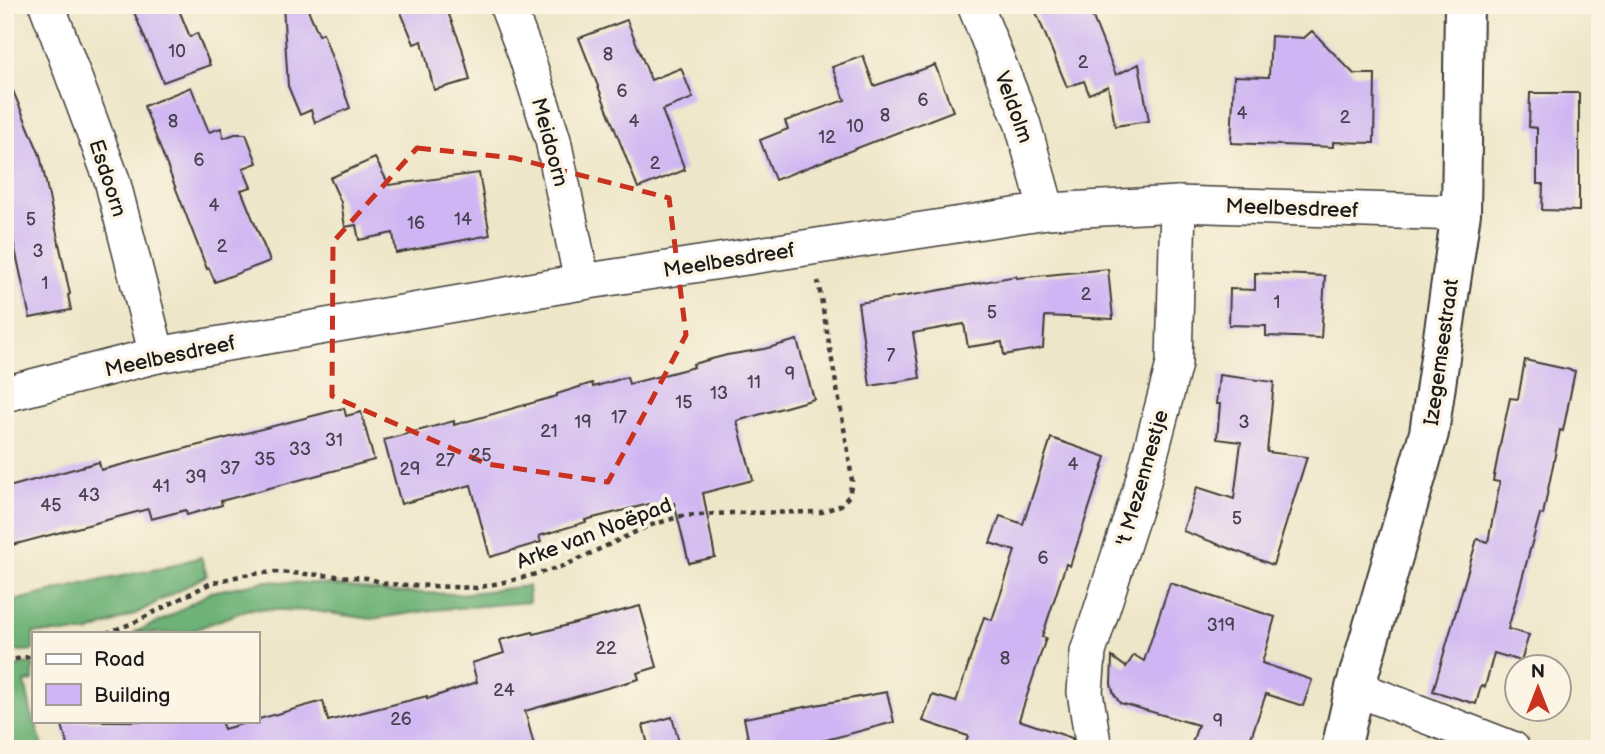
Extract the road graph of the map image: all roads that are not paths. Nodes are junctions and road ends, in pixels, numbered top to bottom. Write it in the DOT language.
graph roads {
  1 [pos="47,5"];
  2 [pos="507,5"];
  3 [pos="975,5"];
  4 [pos="1464,5"];
  5 [pos="1178,204"];
  6 [pos="1047,211"];
  7 [pos="1461,213"];
  8 [pos="582,282"];
  9 [pos="157,355"];
  10 [pos="5,394"];
  11 [pos="1355,688"];
  12 [pos="1094,749"];
  13 [pos="1341,749"];
  14 [pos="1512,749"];
  1 -- 9 [label="street, Esdoorn"];
  2 -- 8 [label="street, Meidoorn"];
  3 -- 6 [label="street, Veldolm"];
  4 -- 7 [label="street, Izegemsestraat"];
  5 -- 6 [label="street, Meelbesdreef"];
  5 -- 7 [label="street, Meelbesdreef"];
  5 -- 12 [label="street, 't Mezennestje"];
  6 -- 8 [label="street, Meelbesdreef"];
  7 -- 11 [label="street, Izegemsestraat"];
  8 -- 9 [label="street, Meelbesdreef"];
  9 -- 10 [label="street, Meelbesdreef"];
  11 -- 13 [label="street, Izegemsestraat"];
  11 -- 14 [label="street"];
}
